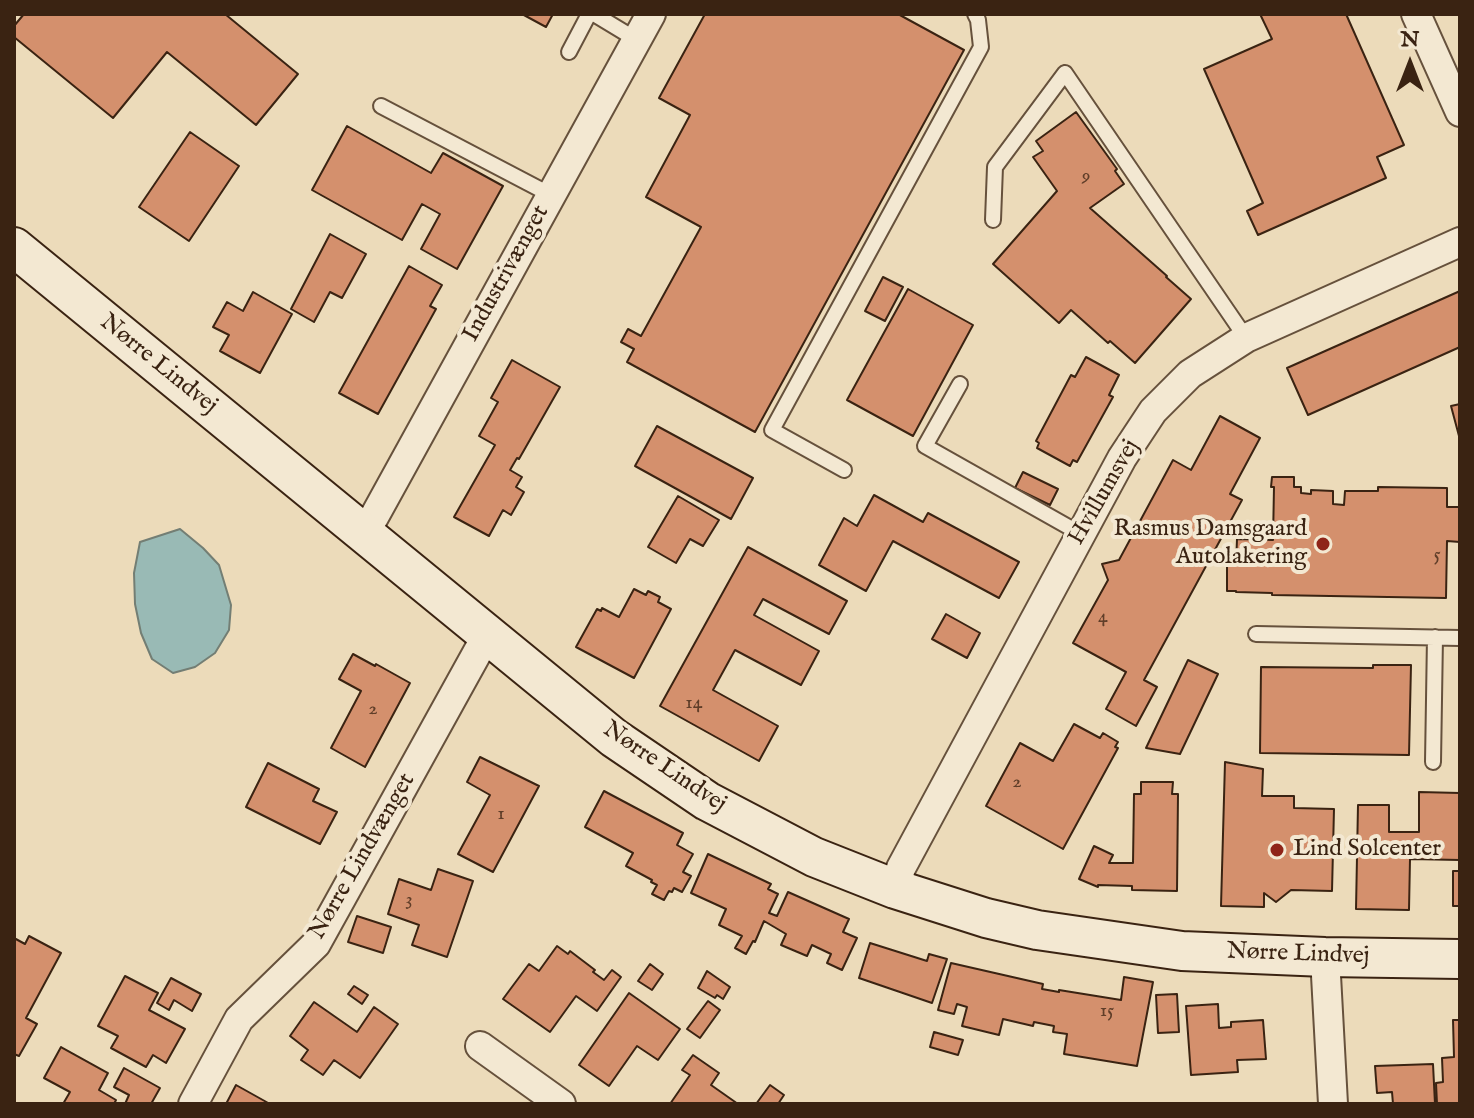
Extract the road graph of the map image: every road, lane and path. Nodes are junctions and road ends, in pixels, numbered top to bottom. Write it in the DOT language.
graph roads {
  1 [pos="591,14"];
  2 [pos="651,14"];
  3 [pos="975,14"];
  4 [pos="1416,14"];
  5 [pos="637,40"];
  6 [pos="569,52"];
  7 [pos="381,106"];
  8 [pos="1460,112"];
  9 [pos="551,195"];
  10 [pos="993,220"];
  11 [pos="1460,242"];
  12 [pos="14,247"];
  13 [pos="1246,338"];
  14 [pos="960,384"];
  15 [pos="844,470"];
  16 [pos="361,532"];
  17 [pos="1081,534"];
  18 [pos="1256,634"];
  19 [pos="487,635"];
  20 [pos="1435,637"];
  21 [pos="1460,638"];
  22 [pos="1433,762"];
  23 [pos="895,889"];
  24 [pos="1325,957"];
  25 [pos="1460,959"];
  26 [pos="480,1046"];
  27 [pos="193,1104"];
  28 [pos="561,1104"];
  29 [pos="1333,1104"];
  1 -- 5 [label="lane"];
  1 -- 6 [label="lane"];
  2 -- 5 [label="street, Industrivænget"];
  3 -- 15 [label="lane"];
  4 -- 8 [label="street"];
  5 -- 9 [label="street, Industrivænget"];
  7 -- 9 [label="lane"];
  9 -- 16 [label="street, Industrivænget"];
  10 -- 13 [label="lane"];
  11 -- 13 [label="street, Hvillumsvej"];
  12 -- 16 [label="street, Nørre Lindvej"];
  13 -- 17 [label="street, Hvillumsvej"];
  14 -- 17 [label="lane"];
  16 -- 19 [label="street, Nørre Lindvej"];
  17 -- 23 [label="street, Hvillumsvej"];
  18 -- 20 [label="lane"];
  19 -- 23 [label="street, Nørre Lindvej"];
  19 -- 27 [label="street, Nørre Lindvænget"];
  20 -- 21 [label="lane"];
  20 -- 22 [label="lane"];
  23 -- 24 [label="street, Nørre Lindvej"];
  24 -- 25 [label="street, Nørre Lindvej"];
  24 -- 29 [label="street"];
  26 -- 28 [label="street"];
}
